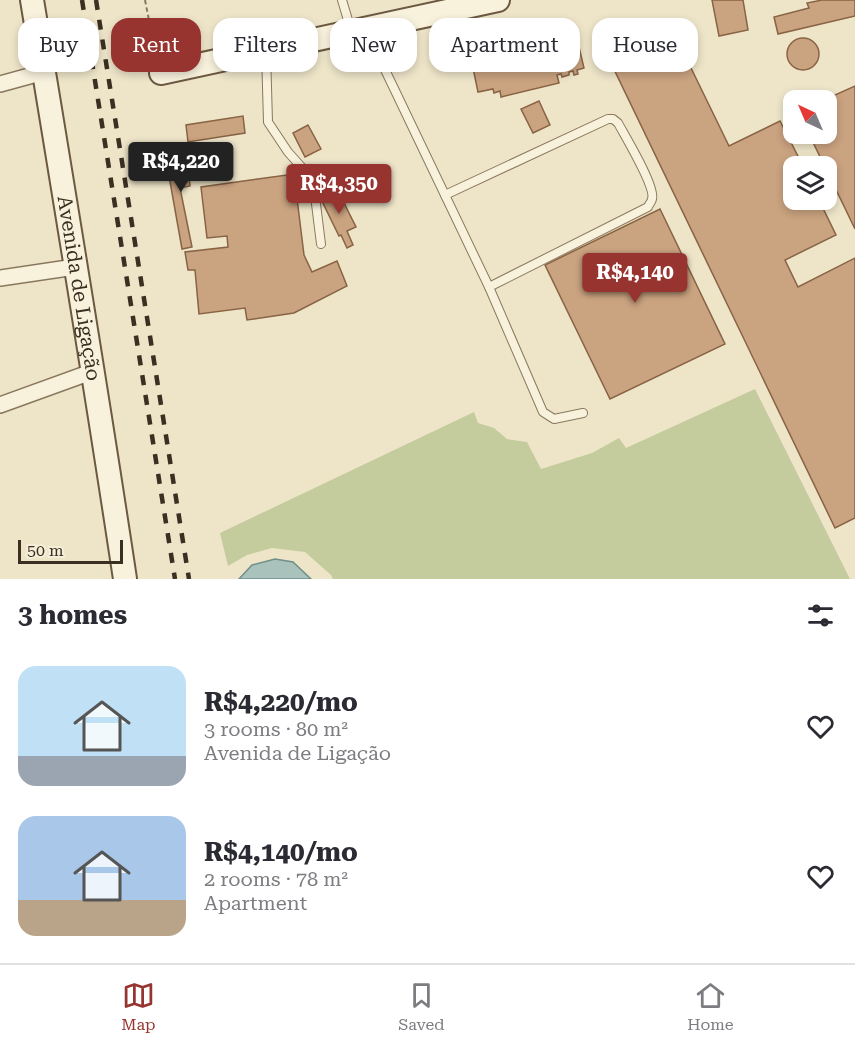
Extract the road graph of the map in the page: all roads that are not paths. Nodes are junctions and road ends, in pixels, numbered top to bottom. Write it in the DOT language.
graph roads {
  1 [pos="32,0"];
  2 [pos="342,0"];
  3 [pos="498,0"];
  4 [pos="35,18"];
  5 [pos="351,18"];
  6 [pos="417,18"];
  7 [pos="213,62"];
  8 [pos="44,72"];
  9 [pos="267,72"];
  10 [pos="380,72"];
  11 [pos="161,73"];
  12 [pos="0,84"];
  13 [pos="446,195"];
  14 [pos="321,244"];
  15 [pos="75,267"];
  16 [pos="0,278"];
  17 [pos="489,287"];
  18 [pos="94,370"];
  19 [pos="0,405"];
  20 [pos="583,412"];
  21 [pos="125,579"];
  1 -- 4 [label="street, Avenida de Ligação"];
  2 -- 5 [label="lane"];
  3 -- 6 [label="street"];
  7 -- 11 [label="street"];
  8 -- 12 [label="street"];
  8 -- 15 [label="street, Avenida de Ligação"];
  9 -- 14 [label="lane"];
  10 -- 13 [label="lane"];
  13 -- 17 [label="lane"];
  13 -- 17 [label="lane"];
  15 -- 16 [label="street"];
  15 -- 18 [label="street, Avenida de Ligação"];
  17 -- 20 [label="lane"];
  18 -- 19 [label="street"];
  18 -- 21 [label="street, Avenida de Ligação"];
}
